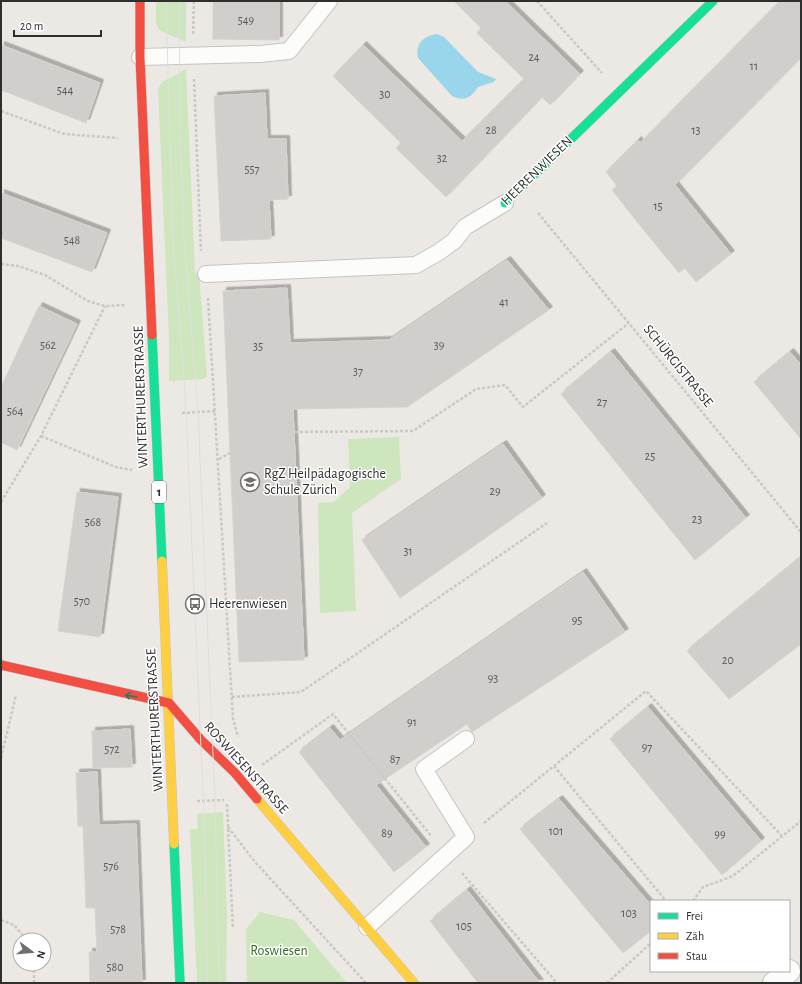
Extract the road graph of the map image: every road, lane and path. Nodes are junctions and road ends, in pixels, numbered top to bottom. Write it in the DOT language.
graph roads {
  1 [pos="140,1"];
  2 [pos="194,1"];
  3 [pos="328,1"];
  4 [pos="537,1"];
  5 [pos="713,1"];
  6 [pos="193,56"];
  7 [pos="140,57"];
  8 [pos="606,75"];
  9 [pos="1,111"];
  10 [pos="124,139"];
  11 [pos="505,203"];
  12 [pos="538,213"];
  13 [pos="1,264"];
  14 [pos="206,274"];
  15 [pos="132,304"];
  16 [pos="105,306"];
  17 [pos="629,323"];
  18 [pos="216,411"];
  19 [pos="180,413"];
  20 [pos="295,432"];
  21 [pos="41,436"];
  22 [pos="230,453"];
  23 [pos="218,459"];
  24 [pos="138,471"];
  25 [pos="1,502"];
  26 [pos="547,523"];
  27 [pos="801,532"];
  28 [pos="1,665"];
  29 [pos="18,688"];
  30 [pos="232,697"];
  31 [pos="169,703"];
  32 [pos="466,739"];
  33 [pos="239,741"];
  34 [pos="1,758"];
  35 [pos="554,766"];
  36 [pos="256,770"];
  37 [pos="195,808"];
  38 [pos="801,821"];
  39 [pos="228,827"];
  40 [pos="782,836"];
  41 [pos="466,837"];
  42 [pos="447,856"];
  43 [pos="665,900"];
  44 [pos="694,900"];
  45 [pos="1,920"];
  46 [pos="367,927"];
  47 [pos="232,929"];
  48 [pos="20,932"];
  49 [pos="650,944"];
  50 [pos="801,961"];
  51 [pos="790,970"];
  52 [pos="34,972"];
  53 [pos="788,972"];
  54 [pos="34,983"];
  55 [pos="180,983"];
  56 [pos="366,983"];
  57 [pos="414,983"];
  58 [pos="557,983"];
  59 [pos="607,983"];
  60 [pos="774,983"];
  1 -- 7 [label="main road, WINTERTHURERSTRASSE / 1"];
  2 -- 6 [label="path"];
  3 -- 6 [label="lane"];
  4 -- 8 [label="path"];
  5 -- 11 [label="main road, HEERENWIESEN"];
  6 -- 7 [label="lane"];
  6 -- 14 [label="path"];
  7 -- 31 [label="main road, WINTERTHURERSTRASSE / 1"];
  9 -- 10 [label="path"];
  11 -- 14 [label="lane, HEERENWIESEN"];
  12 -- 17 [label="path, SCHÜRGISTRASSE"];
  13 -- 16 [label="path"];
  14 -- 18 [label="path"];
  15 -- 16 [label="path"];
  16 -- 21 [label="path"];
  17 -- 20 [label="path"];
  17 -- 27 [label="path, SCHÜRGISTRASSE"];
  18 -- 19 [label="path"];
  18 -- 23 [label="path"];
  21 -- 24 [label="path"];
  21 -- 25 [label="path"];
  22 -- 23 [label="path"];
  23 -- 30 [label="path"];
  26 -- 30 [label="path"];
  31 -- 28 [label="main road, one-way"];
  29 -- 34 [label="path"];
  30 -- 33 [label="path"];
  31 -- 46 [label="main road, ROSWIESENSTRASSE"];
  31 -- 55 [label="main road, WINTERTHURERSTRASSE / 1"];
  32 -- 41 [label="lane"];
  35 -- 40 [label="path"];
  35 -- 41 [label="path"];
  35 -- 43 [label="path"];
  36 -- 42 [label="path"];
  37 -- 39 [label="path"];
  38 -- 40 [label="path"];
  39 -- 47 [label="path"];
  39 -- 56 [label="path"];
  40 -- 44 [label="path"];
  41 -- 42 [label="lane"];
  42 -- 46 [label="lane"];
  42 -- 58 [label="path"];
  45 -- 48 [label="path"];
  46 -- 57 [label="main road, ROSWIESENSTRASSE"];
  49 -- 59 [label="path"];
  50 -- 51 [label="street"];
  52 -- 54 [label="path"];
  53 -- 60 [label="street"];
}
